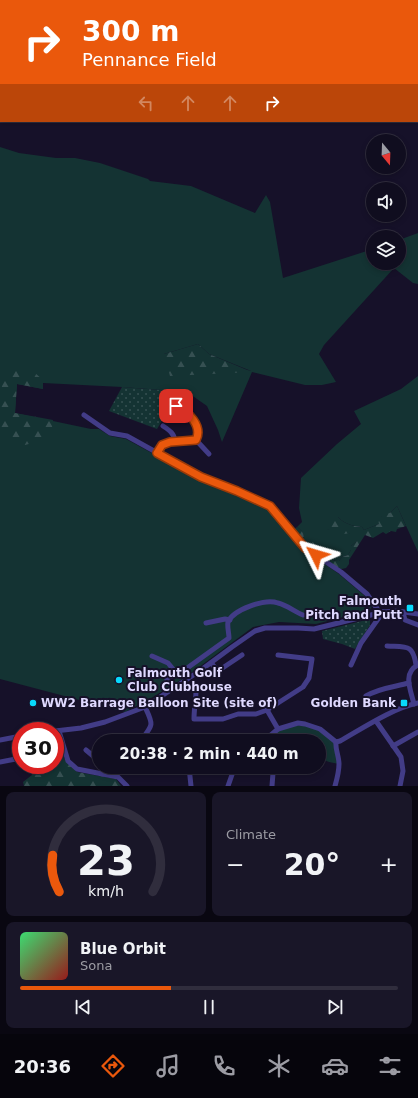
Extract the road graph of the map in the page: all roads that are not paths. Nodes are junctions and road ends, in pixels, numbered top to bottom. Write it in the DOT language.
graph roads {
  1 [pos="176,406"];
  2 [pos="84,415"];
  3 [pos="162,426"];
  4 [pos="196,440"];
  5 [pos="175,441"];
  6 [pos="157,453"];
  7 [pos="208,454"];
  8 [pos="381,612"];
  9 [pos="403,612"];
  10 [pos="418,614"];
  11 [pos="303,615"];
  12 [pos="230,620"];
  13 [pos="206,623"];
  14 [pos="417,625"];
  15 [pos="388,646"];
  16 [pos="242,655"];
  17 [pos="278,655"];
  18 [pos="152,656"];
  19 [pos="211,663"];
  20 [pos="351,665"];
  21 [pos="417,665"];
  22 [pos="177,674"];
  23 [pos="167,680"];
  24 [pos="409,683"];
  25 [pos="196,690"];
  26 [pos="366,696"];
  27 [pos="416,703"];
  28 [pos="145,707"];
  29 [pos="267,710"];
  30 [pos="376,721"];
  31 [pos="278,729"];
  32 [pos="64,730"];
  33 [pos="418,732"];
  34 [pos="146,734"];
  35 [pos="272,734"];
  36 [pos="12,738"];
  37 [pos="0,740"];
  38 [pos="336,742"];
  39 [pos="393,746"];
  40 [pos="64,750"];
  41 [pos="86,750"];
  42 [pos="92,755"];
  43 [pos="12,760"];
  44 [pos="0,762"];
  45 [pos="92,772"];
  46 [pos="103,774"];
  47 [pos="190,774"];
  48 [pos="231,774"];
  49 [pos="273,774"];
  50 [pos="127,786"];
  51 [pos="191,786"];
  52 [pos="228,786"];
  53 [pos="272,786"];
  54 [pos="334,786"];
  55 [pos="400,786"];
  1 -- 4 [label="street"];
  2 -- 6 [label="street"];
  3 -- 5 [label="street"];
  4 -- 5 [label="street"];
  4 -- 7 [label="street"];
  5 -- 6 [label="street"];
  6 -- 8 [label="street"];
  8 -- 9 [label="street"];
  8 -- 19 [label="street"];
  8 -- 20 [label="street"];
  9 -- 10 [label="street"];
  9 -- 14 [label="street"];
  11 -- 12 [label="street"];
  12 -- 13 [label="street"];
  12 -- 22 [label="street"];
  15 -- 21 [label="street"];
  16 -- 19 [label="street"];
  17 -- 29 [label="street"];
  18 -- 22 [label="street"];
  19 -- 28 [label="street"];
  21 -- 24 [label="street"];
  22 -- 23 [label="street"];
  24 -- 26 [label="street"];
  24 -- 27 [label="street"];
  25 -- 29 [label="street"];
  27 -- 30 [label="street"];
  28 -- 32 [label="street"];
  28 -- 34 [label="street"];
  29 -- 31 [label="street"];
  30 -- 38 [label="street"];
  30 -- 39 [label="street"];
  31 -- 35 [label="street"];
  31 -- 38 [label="street"];
  33 -- 39 [label="street"];
  36 -- 37 [label="street"];
  38 -- 54 [label="street"];
  39 -- 55 [label="street"];
  40 -- 45 [label="street"];
  41 -- 42 [label="street"];
  43 -- 44 [label="street"];
  46 -- 50 [label="street"];
  47 -- 51 [label="street"];
  48 -- 52 [label="street"];
  49 -- 53 [label="street"];
}
